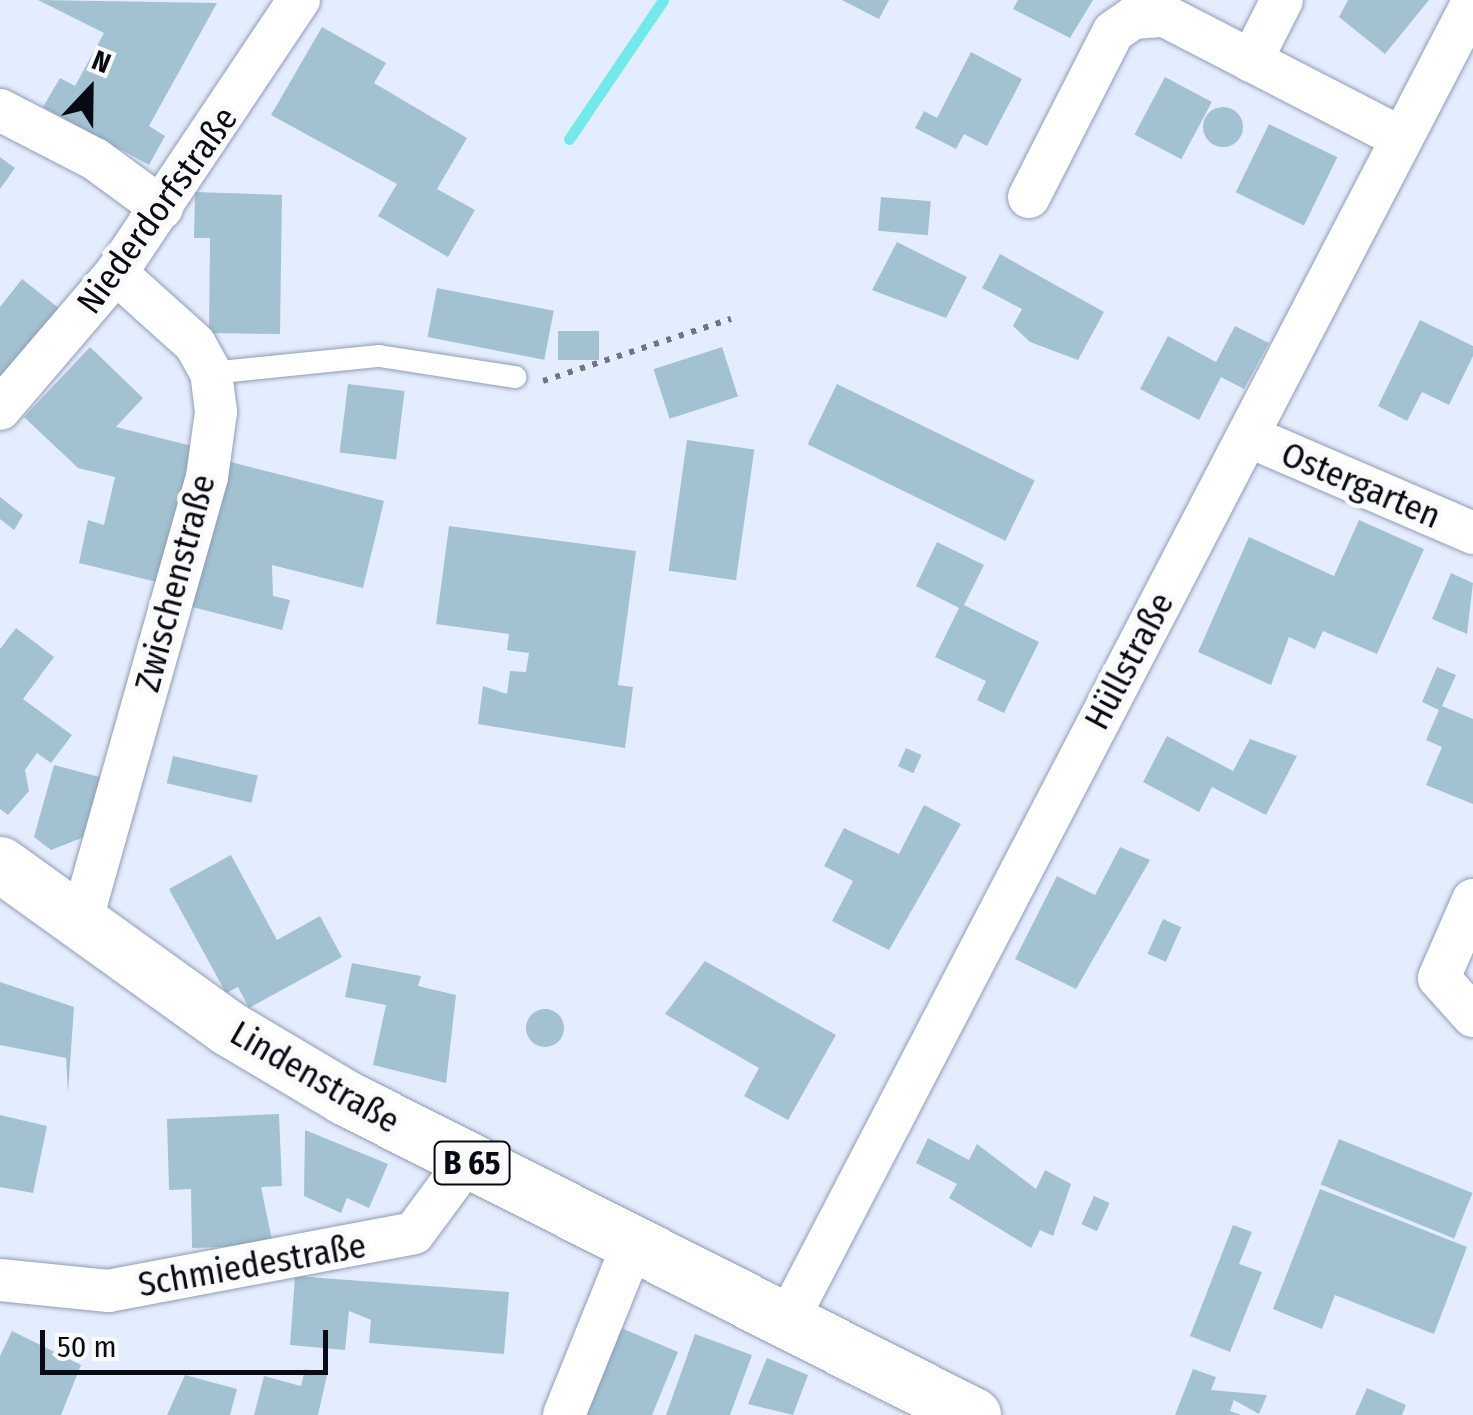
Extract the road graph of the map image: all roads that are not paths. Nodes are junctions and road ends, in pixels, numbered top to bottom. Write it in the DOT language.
graph roads {
  1 [pos="299,0"];
  2 [pos="1282,0"];
  3 [pos="1473,2"];
  4 [pos="1251,61"];
  5 [pos="0,110"];
  6 [pos="1401,138"];
  7 [pos="1029,197"];
  8 [pos="162,208"];
  9 [pos="116,273"];
  10 [pos="212,373"];
  11 [pos="515,377"];
  12 [pos="0,409"];
  13 [pos="1248,436"];
  14 [pos="1473,534"];
  15 [pos="0,864"];
  16 [pos="1473,900"];
  17 [pos="71,920"];
  18 [pos="1473,1016"];
  19 [pos="467,1160"];
  20 [pos="633,1244"];
  21 [pos="0,1280"];
  22 [pos="787,1321"];
  23 [pos="564,1415"];
  24 [pos="973,1415"];
  1 -- 8 [label="street, Niederdorfstraße"];
  2 -- 4 [label="street"];
  3 -- 6 [label="street, Hüllstraße"];
  4 -- 6 [label="street"];
  4 -- 7 [label="street"];
  5 -- 8 [label="street"];
  6 -- 13 [label="street, Hüllstraße"];
  8 -- 9 [label="street, Niederdorfstraße"];
  9 -- 10 [label="street"];
  9 -- 12 [label="street, Niederdorfstraße"];
  10 -- 11 [label="lane"];
  10 -- 17 [label="street, Zwischenstraße"];
  13 -- 14 [label="street, Ostergarten"];
  13 -- 22 [label="street, Hüllstraße"];
  15 -- 17 [label="main road, Lindenstraße / B 65"];
  16 -- 18 [label="street"];
  17 -- 19 [label="main road, Lindenstraße / B 65"];
  19 -- 20 [label="main road, Lindenstraße / B 65"];
  19 -- 21 [label="street, Schmiedestraße"];
  20 -- 22 [label="main road, Lindenstraße / B 65"];
  20 -- 23 [label="street"];
  22 -- 24 [label="main road, Lindenstraße / B 65"];
}
